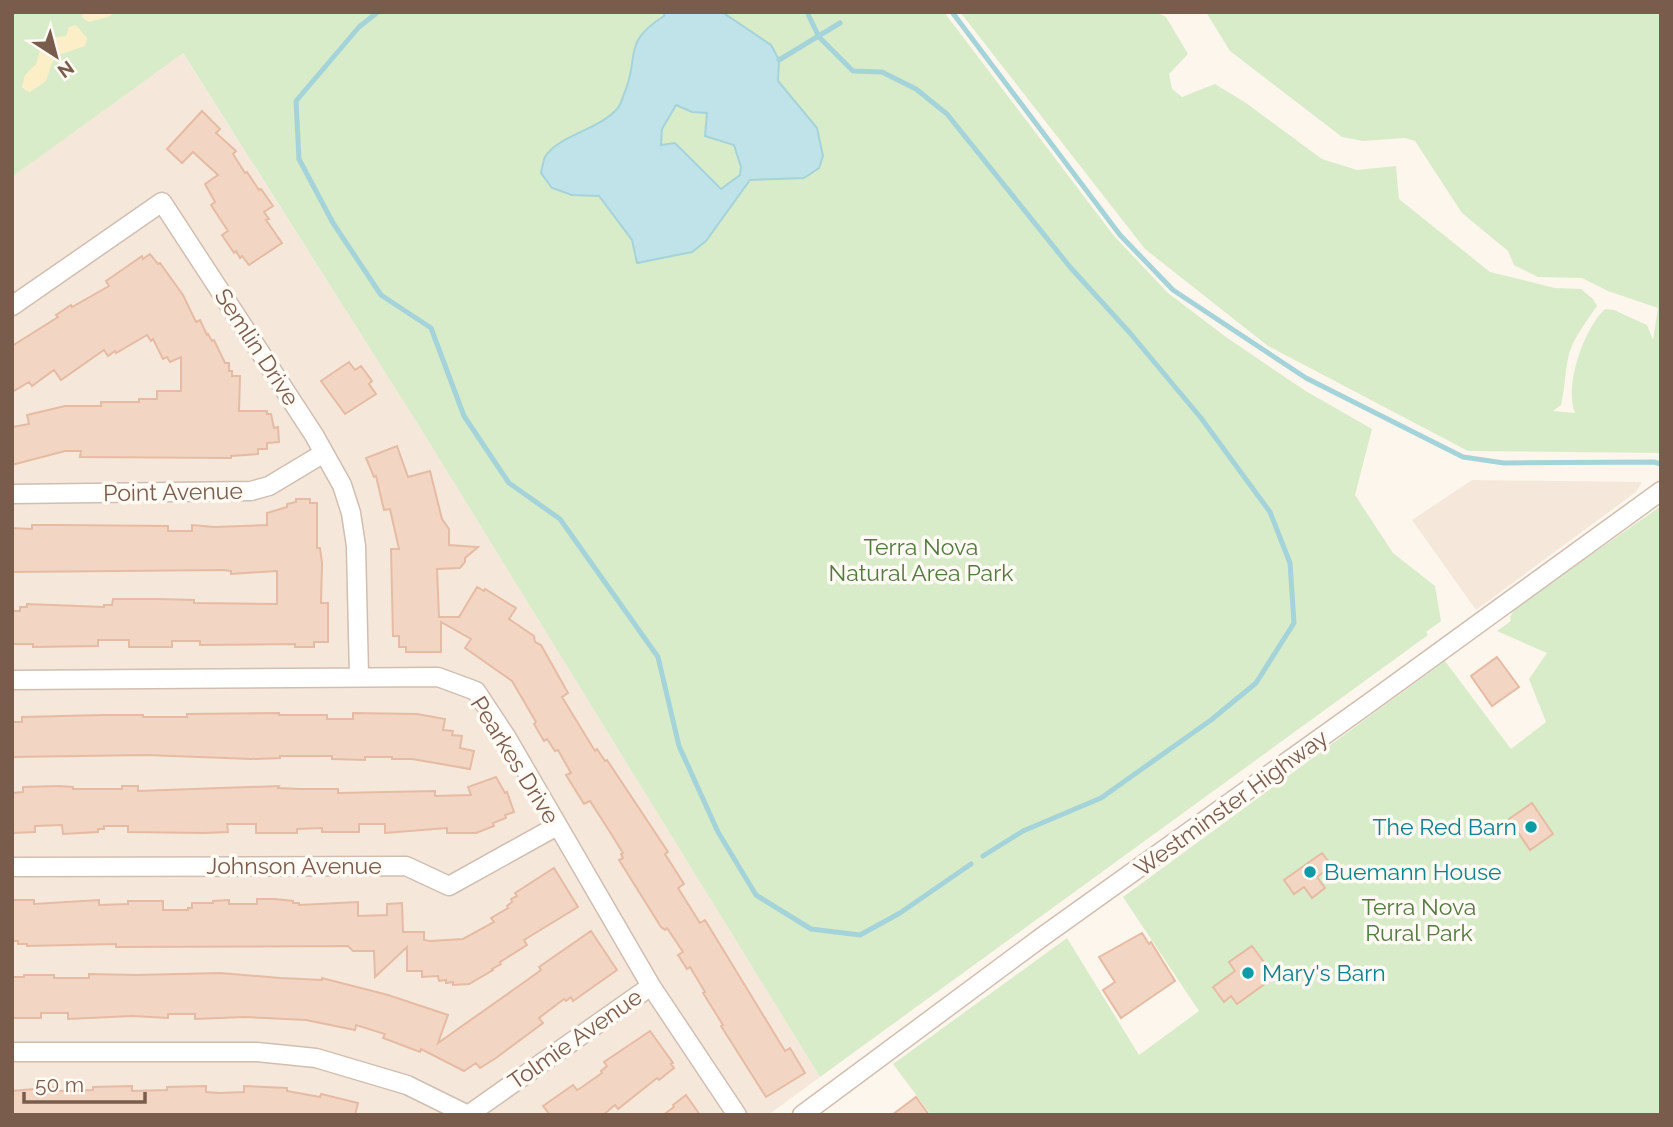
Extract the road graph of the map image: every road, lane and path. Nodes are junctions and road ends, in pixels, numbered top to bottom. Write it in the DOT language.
graph roads {
  1 [pos="12,306"];
  2 [pos="324,453"];
  3 [pos="1661,491"];
  4 [pos="12,494"];
  5 [pos="359,676"];
  6 [pos="12,680"];
  7 [pos="556,826"];
  8 [pos="12,867"];
  9 [pos="651,986"];
  10 [pos="12,1052"];
  11 [pos="737,1115"];
  12 [pos="802,1115"];
  1 -- 2 [label="street, Semlin Drive"];
  2 -- 4 [label="street, Point Avenue"];
  2 -- 5 [label="street, Semlin Drive"];
  3 -- 12 [label="street, Westminster Highway"];
  5 -- 6 [label="street, Pearkes Drive"];
  5 -- 7 [label="street, Pearkes Drive"];
  7 -- 8 [label="street, Johnson Avenue"];
  7 -- 9 [label="street, Pearkes Drive"];
  9 -- 10 [label="street, Tolmie Avenue"];
  9 -- 11 [label="street, Pearkes Drive"];
}
